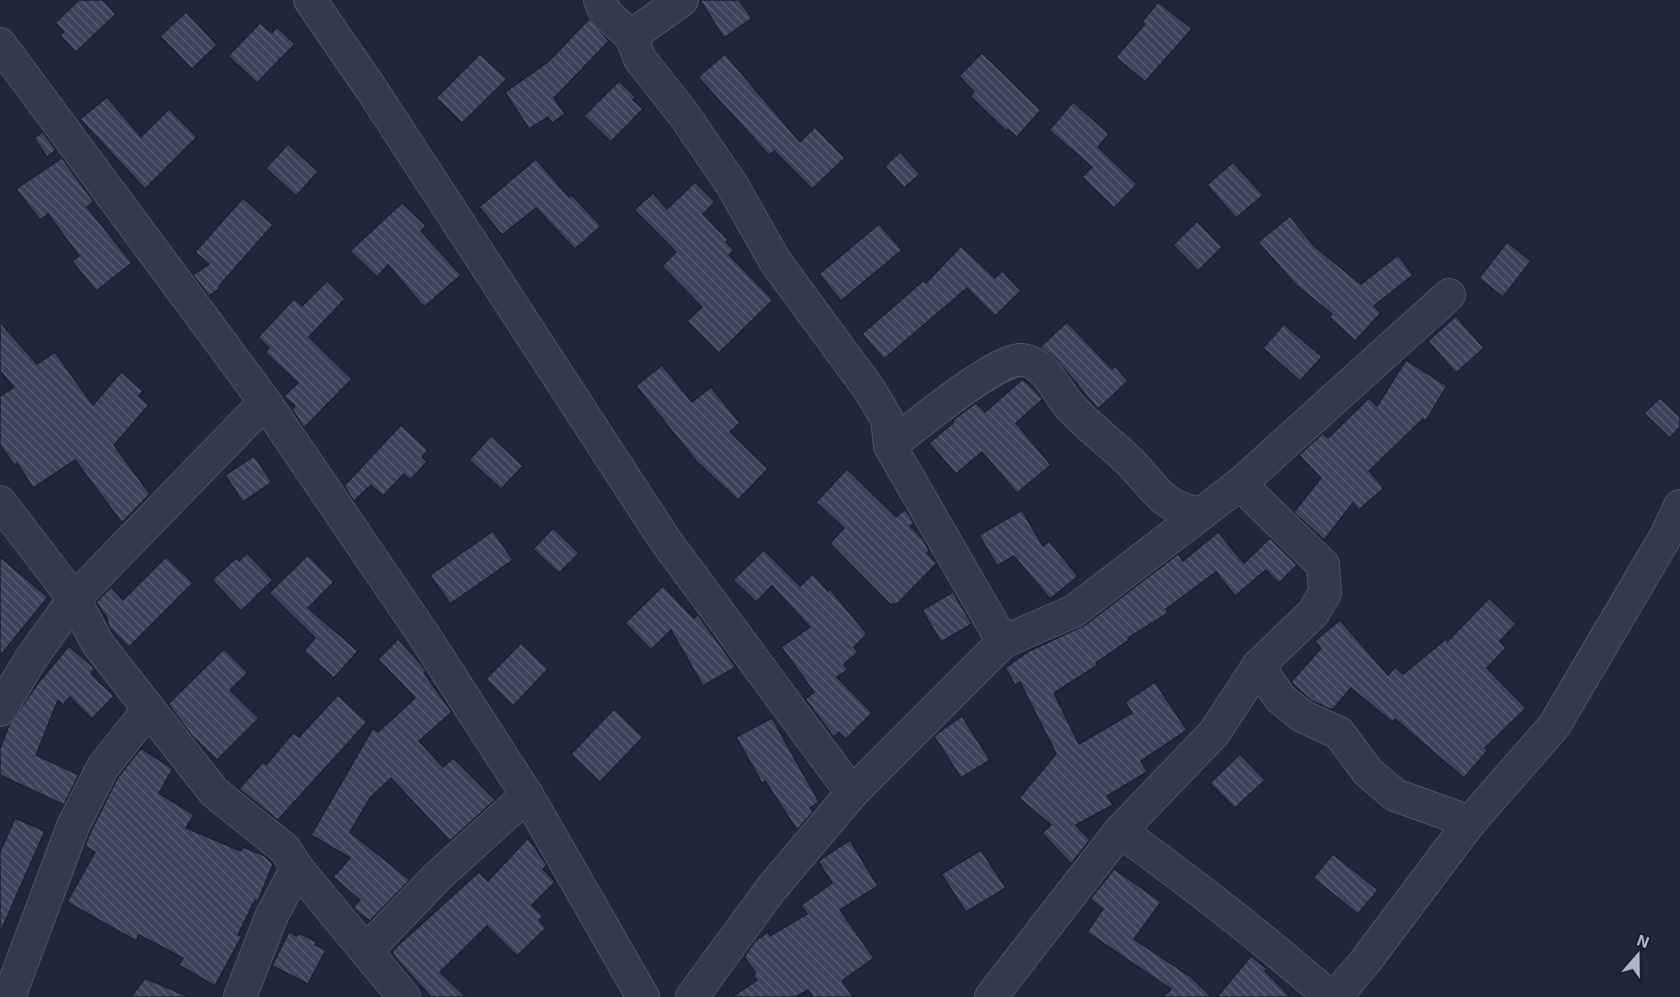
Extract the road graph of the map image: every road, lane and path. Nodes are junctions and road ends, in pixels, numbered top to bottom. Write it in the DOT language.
graph roads {
  1 [pos="310,0"];
  2 [pos="600,0"];
  3 [pos="682,0"];
  4 [pos="631,36"];
  5 [pos="0,44"];
  6 [pos="1449,296"];
  7 [pos="265,402"];
  8 [pos="890,446"];
  9 [pos="1240,484"];
  10 [pos="1,504"];
  11 [pos="1680,506"];
  12 [pos="1201,514"];
  13 [pos="74,599"];
  14 [pos="1003,642"];
  15 [pos="1258,666"];
  16 [pos="0,710"];
  17 [pos="148,710"];
  18 [pos="852,793"];
  19 [pos="527,795"];
  20 [pos="1470,822"];
  21 [pos="1120,831"];
  22 [pos="297,868"];
  23 [pos="367,950"];
  24 [pos="9,997"];
  25 [pos="240,997"];
  26 [pos="404,997"];
  27 [pos="643,997"];
  28 [pos="692,997"];
  29 [pos="991,997"];
  30 [pos="1330,997"];
  31 [pos="1335,997"];
  1 -- 18 [label="street"];
  2 -- 4 [label="street"];
  3 -- 4 [label="street"];
  4 -- 8 [label="street"];
  5 -- 7 [label="street"];
  6 -- 9 [label="street"];
  7 -- 13 [label="street"];
  7 -- 19 [label="street"];
  8 -- 12 [label="street"];
  8 -- 14 [label="street"];
  9 -- 12 [label="street"];
  9 -- 15 [label="street"];
  10 -- 13 [label="street"];
  11 -- 20 [label="street"];
  12 -- 14 [label="street"];
  13 -- 16 [label="street"];
  13 -- 17 [label="street"];
  14 -- 18 [label="street"];
  15 -- 20 [label="street"];
  15 -- 21 [label="street"];
  17 -- 22 [label="street"];
  17 -- 24 [label="street"];
  18 -- 28 [label="street"];
  19 -- 23 [label="street"];
  19 -- 27 [label="street"];
  20 -- 31 [label="street"];
  21 -- 29 [label="street"];
  21 -- 30 [label="street"];
  22 -- 23 [label="street"];
  22 -- 25 [label="street"];
  23 -- 26 [label="street"];
}
